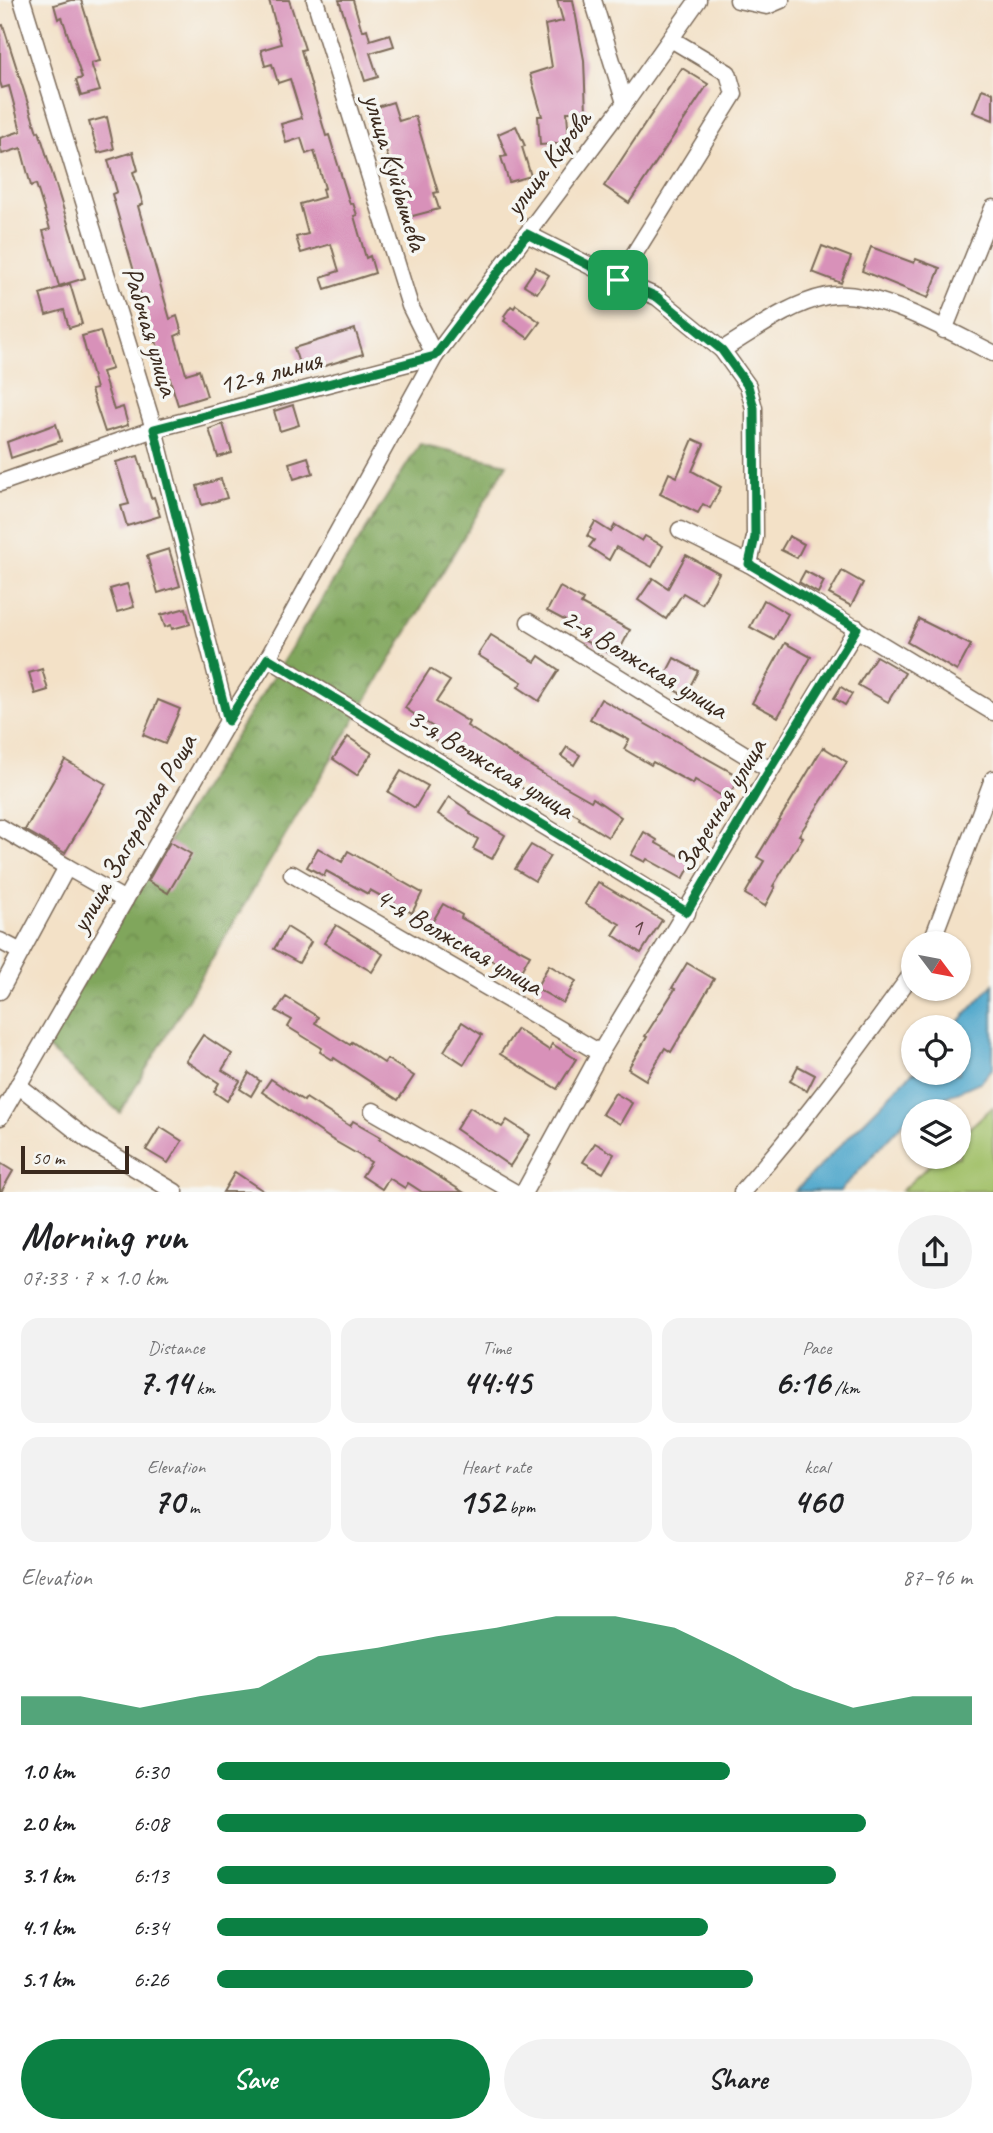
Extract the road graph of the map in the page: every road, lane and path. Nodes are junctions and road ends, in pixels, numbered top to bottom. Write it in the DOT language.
graph roads {
  1 [pos="22,0"];
  2 [pos="315,0"];
  3 [pos="593,0"];
  4 [pos="698,0"];
  5 [pos="738,0"];
  6 [pos="781,0"];
  7 [pos="671,38"];
  8 [pos="625,103"];
  9 [pos="993,208"];
  10 [pos="527,234"];
  11 [pos="618,280"];
  12 [pos="944,330"];
  13 [pos="722,350"];
  14 [pos="993,353"];
  15 [pos="435,356"];
  16 [pos="154,429"];
  17 [pos="0,483"];
  18 [pos="680,530"];
  19 [pos="749,564"];
  20 [pos="529,622"];
  21 [pos="857,628"];
  22 [pos="268,658"];
  23 [pos="993,712"];
  24 [pos="228,721"];
  25 [pos="770,769"];
  26 [pos="993,779"];
  27 [pos="0,827"];
  28 [pos="66,867"];
  29 [pos="292,874"];
  30 [pos="125,900"];
  31 [pos="687,912"];
  32 [pos="936,931"];
  33 [pos="0,941"];
  34 [pos="21,952"];
  35 [pos="901,988"];
  36 [pos="0,991"];
  37 [pos="600,1054"];
  38 [pos="18,1085"];
  39 [pos="373,1111"];
  40 [pos="0,1117"];
  41 [pos="175,1192"];
  42 [pos="514,1192"];
  43 [pos="524,1192"];
  44 [pos="742,1192"];
  1 -- 16 [label="street, Рабочая улица"];
  2 -- 15 [label="street, улица Куйбышева"];
  3 -- 8 [label="street"];
  4 -- 7 [label="street, улица Кирова"];
  5 -- 6 [label="street"];
  7 -- 8 [label="street, улица Кирова"];
  7 -- 11 [label="street"];
  8 -- 10 [label="street, улица Кирова"];
  9 -- 12 [label="street"];
  10 -- 11 [label="street"];
  10 -- 15 [label="street, улица Кирова"];
  11 -- 13 [label="street"];
  12 -- 13 [label="street"];
  12 -- 14 [label="street"];
  13 -- 19 [label="street"];
  15 -- 16 [label="street, 12-я линия"];
  15 -- 22 [label="street, улица Загородная Роща"];
  16 -- 17 [label="street, 12-я линия"];
  16 -- 24 [label="street, Рабочая улица"];
  18 -- 19 [label="street"];
  19 -- 21 [label="street"];
  20 -- 25 [label="street, 2-я Волжская улица"];
  21 -- 23 [label="street"];
  21 -- 25 [label="street, Заречная улица"];
  22 -- 24 [label="street, улица Загородная Роща"];
  22 -- 31 [label="street, 3-я Волжская улица"];
  24 -- 30 [label="street, улица Загородная Роща"];
  25 -- 31 [label="street, Заречная улица"];
  26 -- 32 [label="street"];
  27 -- 28 [label="street"];
  28 -- 30 [label="street"];
  28 -- 34 [label="street"];
  29 -- 37 [label="street, 4-я Волжская улица"];
  30 -- 38 [label="street, улица Загородная Роща"];
  31 -- 37 [label="street, Заречная улица"];
  33 -- 34 [label="street"];
  34 -- 36 [label="street"];
  35 -- 44 [label="street"];
  37 -- 43 [label="street, Заречная улица"];
  38 -- 40 [label="street, улица Загородная Роща"];
  38 -- 41 [label="street"];
  39 -- 42 [label="street"];
}
